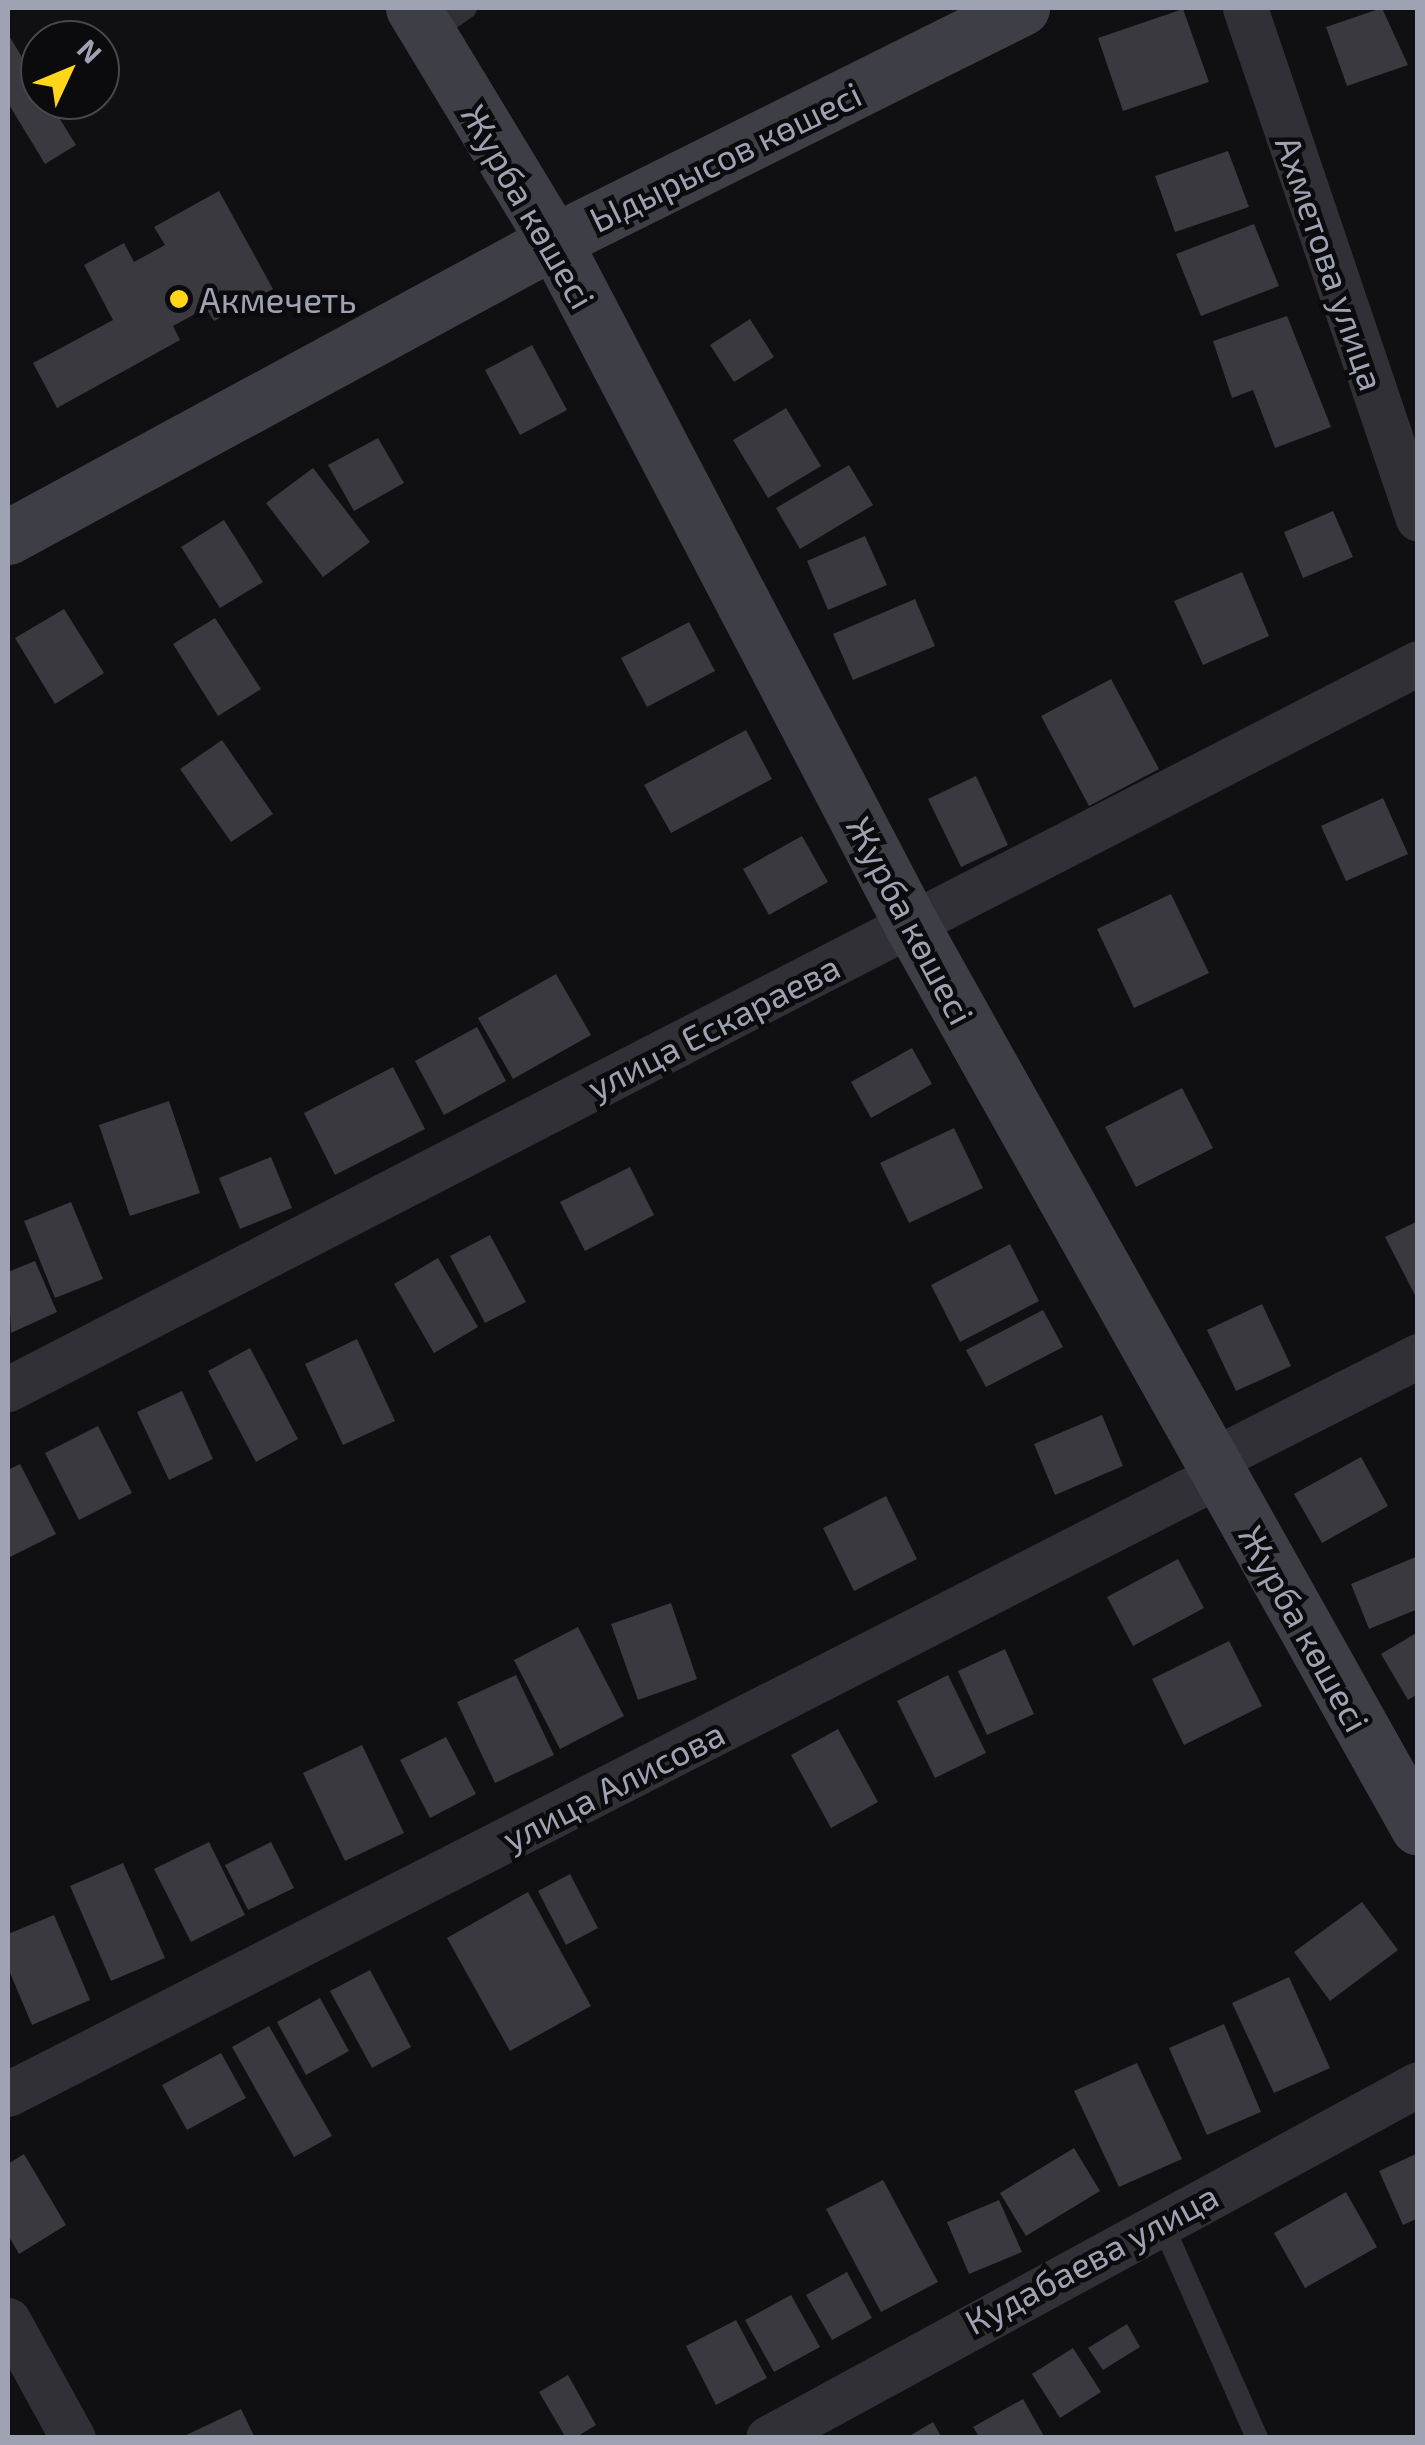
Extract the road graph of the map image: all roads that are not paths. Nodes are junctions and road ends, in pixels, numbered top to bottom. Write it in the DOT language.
graph roads {
  1 [pos="1022,8"];
  2 [pos="1246,8"];
  3 [pos="436,16"];
  4 [pos="554,241"];
  5 [pos="1418,519"];
  6 [pos="8,537"];
  7 [pos="1418,662"];
  8 [pos="912,924"];
  9 [pos="1418,1356"];
  10 [pos="8,1389"];
  11 [pos="1215,1468"];
  12 [pos="1418,1828"];
  13 [pos="1418,2084"];
  14 [pos="8,2094"];
  15 [pos="1161,2221"];
  16 [pos="8,2320"];
  17 [pos="73,2438"];
  18 [pos="768,2438"];
  19 [pos="1258,2438"];
  1 -- 4 [label="street, Ыдырысов көшесі"];
  2 -- 5 [label="street, Ахметова улица"];
  3 -- 4 [label="street, Журба көшесі"];
  4 -- 6 [label="street, Ыдырысов көшесі"];
  4 -- 8 [label="street, Журба көшесі"];
  7 -- 8 [label="street, улица Ескараева"];
  8 -- 10 [label="street, улица Ескараева"];
  8 -- 11 [label="street, Журба көшесі"];
  9 -- 11 [label="street, улица Алисова"];
  11 -- 12 [label="street, Журба көшесі"];
  11 -- 14 [label="street, улица Алисова"];
  13 -- 15 [label="street, Кудабаева улица"];
  15 -- 18 [label="street, Кудабаева улица"];
  15 -- 19 [label="lane"];
  16 -- 17 [label="street"];
}
